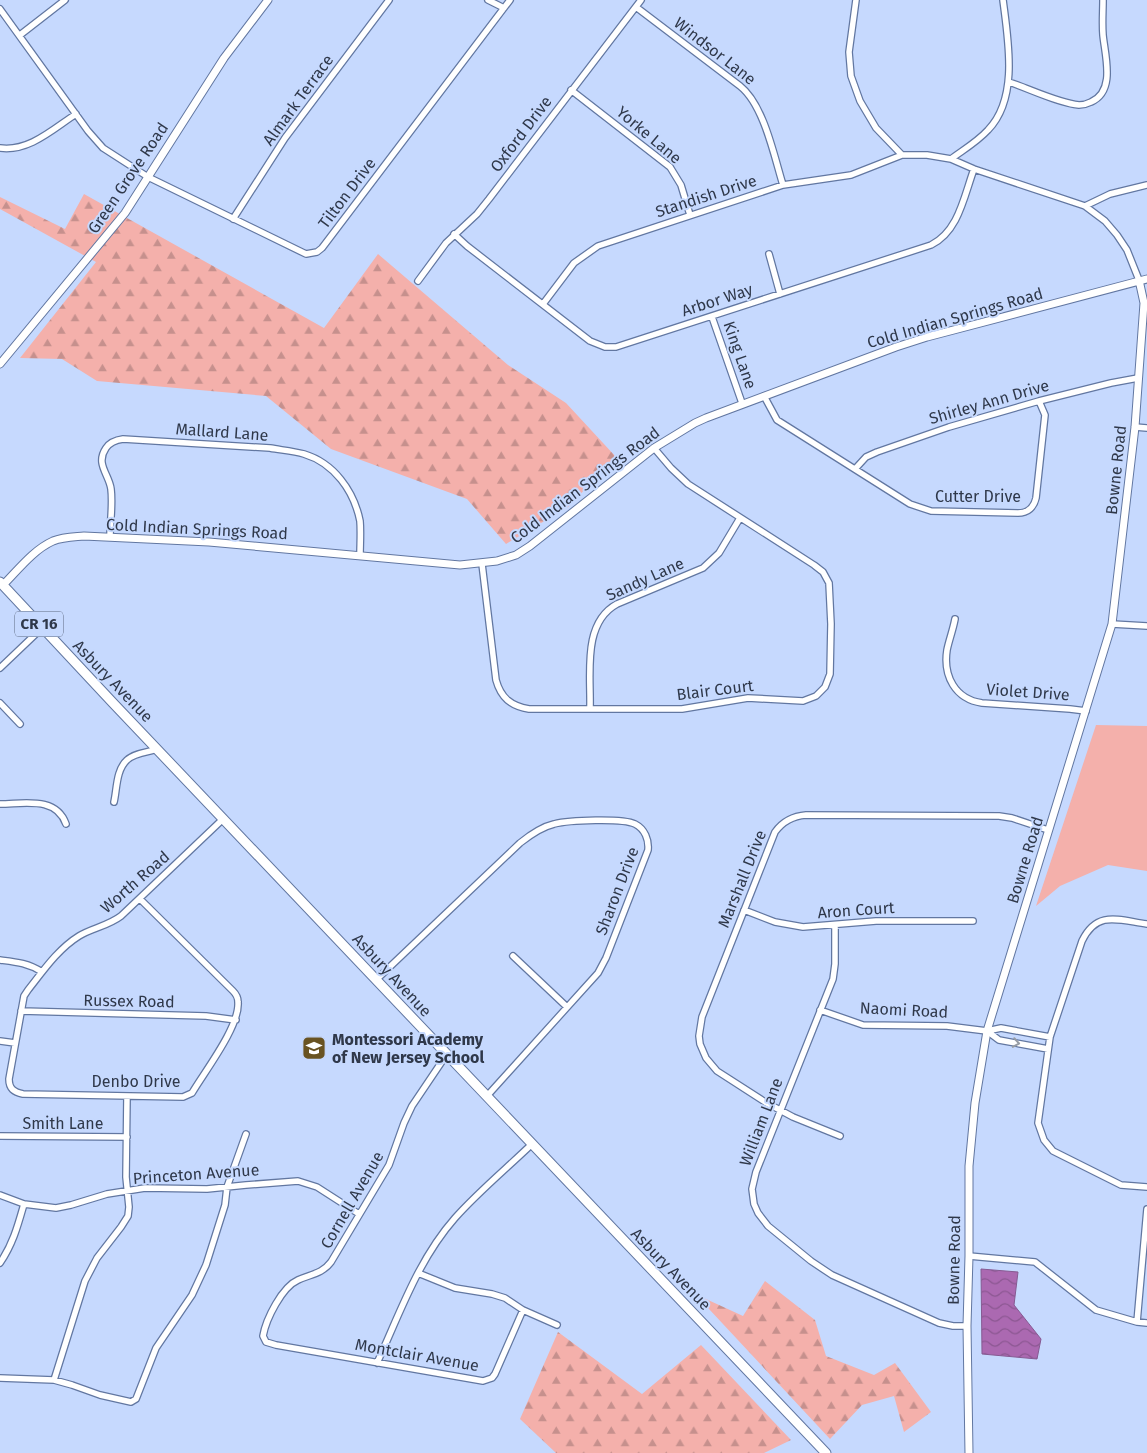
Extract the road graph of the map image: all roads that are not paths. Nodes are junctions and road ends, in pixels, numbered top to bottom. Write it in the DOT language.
graph roads {
  1 [pos="65,0"];
  2 [pos="268,0"];
  3 [pos="389,0"];
  4 [pos="488,0"];
  5 [pos="510,0"];
  6 [pos="641,0"];
  7 [pos="856,0"];
  8 [pos="1003,0"];
  9 [pos="1103,0"];
  10 [pos="636,6"];
  11 [pos="504,8"];
  12 [pos="0,9"];
  13 [pos="20,35"];
  14 [pos="1009,82"];
  15 [pos="571,90"];
  16 [pos="76,114"];
  17 [pos="0,148"];
  18 [pos="902,155"];
  19 [pos="951,159"];
  20 [pos="974,169"];
  21 [pos="148,177"];
  22 [pos="783,185"];
  23 [pos="1147,185"];
  24 [pos="1085,206"];
  25 [pos="690,215"];
  26 [pos="233,219"];
  27 [pos="454,234"];
  28 [pos="769,254"];
  29 [pos="1147,279"];
  30 [pos="1139,280"];
  31 [pos="418,281"];
  32 [pos="780,294"];
  33 [pos="543,304"];
  34 [pos="712,317"];
  35 [pos="0,364"];
  36 [pos="1138,378"];
  37 [pos="764,396"];
  38 [pos="1039,401"];
  39 [pos="742,403"];
  40 [pos="1135,427"];
  41 [pos="1147,428"];
  42 [pos="654,448"];
  43 [pos="855,469"];
  44 [pos="740,518"];
  45 [pos="110,537"];
  46 [pos="360,556"];
  47 [pos="482,564"];
  48 [pos="2,583"];
  49 [pos="955,619"];
  50 [pos="1112,624"];
  51 [pos="1147,626"];
  52 [pos="42,628"];
  53 [pos="0,668"];
  54 [pos="0,703"];
  55 [pos="590,708"];
  56 [pos="1086,711"];
  57 [pos="20,724"];
  58 [pos="158,749"];
  59 [pos="114,802"];
  60 [pos="0,804"];
  61 [pos="223,819"];
  62 [pos="66,824"];
  63 [pos="1048,830"];
  64 [pos="140,899"];
  65 [pos="744,910"];
  66 [pos="973,921"];
  67 [pos="1147,924"];
  68 [pos="834,925"];
  69 [pos="513,956"];
  70 [pos="0,960"];
  71 [pos="42,972"];
  72 [pos="377,979"];
  73 [pos="567,1008"];
  74 [pos="820,1010"];
  75 [pos="21,1011"];
  76 [pos="236,1020"];
  77 [pos="987,1031"];
  78 [pos="1050,1037"];
  79 [pos="0,1042"];
  80 [pos="15,1043"];
  81 [pos="1048,1049"];
  82 [pos="447,1054"];
  83 [pos="13,1090"];
  84 [pos="127,1096"];
  85 [pos="487,1096"];
  86 [pos="780,1110"];
  87 [pos="246,1134"];
  88 [pos="0,1136"];
  89 [pos="840,1136"];
  90 [pos="127,1137"];
  91 [pos="532,1144"];
  92 [pos="227,1187"];
  93 [pos="1147,1187"];
  94 [pos="127,1192"];
  95 [pos="0,1195"];
  96 [pos="24,1204"];
  97 [pos="1147,1209"];
  98 [pos="359,1214"];
  99 [pos="969,1256"];
  100 [pos="0,1262"];
  101 [pos="418,1273"];
  102 [pos="523,1310"];
  103 [pos="1137,1322"];
  104 [pos="1147,1323"];
  105 [pos="558,1325"];
  106 [pos="967,1326"];
  107 [pos="265,1340"];
  108 [pos="377,1363"];
  109 [pos="0,1378"];
  110 [pos="54,1380"];
  111 [pos="826,1453"];
  112 [pos="969,1453"];
  1 -- 13 [label="street"];
  2 -- 21 [label="street, Green Grove Road"];
  3 -- 26 [label="street, Almark Terrace"];
  4 -- 11 [label="street"];
  5 -- 11 [label="street, Tilton Drive"];
  6 -- 10 [label="street, Oxford Drive"];
  7 -- 18 [label="street"];
  8 -- 14 [label="street"];
  9 -- 14 [label="street"];
  10 -- 15 [label="street, Oxford Drive"];
  10 -- 22 [label="street, Windsor Lane"];
  11 -- 26 [label="street, Tilton Drive"];
  12 -- 13 [label="street, Tilton Drive"];
  13 -- 16 [label="street, Tilton Drive"];
  14 -- 19 [label="street"];
  15 -- 25 [label="street, Yorke Lane"];
  15 -- 27 [label="street, Oxford Drive"];
  16 -- 17 [label="street"];
  16 -- 21 [label="street, Tilton Drive"];
  18 -- 19 [label="street"];
  18 -- 22 [label="street, Standish Drive"];
  19 -- 20 [label="street"];
  20 -- 24 [label="street"];
  20 -- 32 [label="street, Arbor Way"];
  21 -- 26 [label="street, Tilton Drive"];
  21 -- 35 [label="street, Green Grove Road"];
  22 -- 25 [label="street, Standish Drive"];
  23 -- 24 [label="street"];
  24 -- 30 [label="street"];
  25 -- 33 [label="street, Standish Drive"];
  27 -- 31 [label="street, Oxford Drive"];
  27 -- 33 [label="street, Arbor Way"];
  28 -- 32 [label="street"];
  29 -- 30 [label="street, Cold Indian Springs Road"];
  30 -- 36 [label="street, Bowne Road"];
  30 -- 37 [label="street, Cold Indian Springs Road"];
  32 -- 34 [label="street, Arbor Way"];
  33 -- 34 [label="street, Arbor Way"];
  34 -- 39 [label="street, King Lane"];
  36 -- 38 [label="street, Shirley Ann Drive"];
  36 -- 40 [label="street, Bowne Road"];
  37 -- 39 [label="street, Cold Indian Springs Road"];
  37 -- 43 [label="street, Cutter Drive"];
  38 -- 43 [label="street, Shirley Ann Drive"];
  38 -- 43 [label="street, Cutter Drive"];
  39 -- 42 [label="street, Cold Indian Springs Road"];
  40 -- 41 [label="street"];
  40 -- 50 [label="street, Bowne Road"];
  42 -- 44 [label="street, Blair Court"];
  42 -- 47 [label="street, Cold Indian Springs Road"];
  44 -- 55 [label="street, Sandy Lane"];
  44 -- 55 [label="street, Blair Court"];
  45 -- 46 [label="street, Cold Indian Springs Road"];
  45 -- 46 [label="street, Mallard Lane"];
  45 -- 48 [label="street, Cold Indian Springs Road"];
  46 -- 47 [label="street, Cold Indian Springs Road"];
  47 -- 55 [label="street, Blair Court"];
  48 -- 52 [label="main road, Asbury Avenue / CR 16"];
  49 -- 56 [label="street, Violet Drive"];
  50 -- 51 [label="street"];
  50 -- 56 [label="street, Bowne Road"];
  52 -- 53 [label="street"];
  52 -- 58 [label="main road, Asbury Avenue / CR 16"];
  54 -- 57 [label="street"];
  56 -- 63 [label="street, Bowne Road"];
  58 -- 59 [label="street"];
  58 -- 61 [label="main road, Asbury Avenue / CR 16"];
  60 -- 62 [label="street"];
  61 -- 64 [label="street, Worth Road"];
  61 -- 72 [label="main road, Asbury Avenue / CR 16"];
  63 -- 65 [label="street, Marshall Drive"];
  63 -- 77 [label="street, Bowne Road"];
  64 -- 71 [label="street, Worth Road"];
  64 -- 76 [label="street"];
  65 -- 68 [label="street, Aron Court"];
  65 -- 86 [label="street, Marshall Drive"];
  66 -- 68 [label="street, Aron Court"];
  67 -- 78 [label="street"];
  68 -- 74 [label="street, William Lane"];
  69 -- 73 [label="street"];
  70 -- 71 [label="street"];
  71 -- 75 [label="street, Worth Road"];
  72 -- 73 [label="street, Sharon Drive"];
  72 -- 82 [label="main road, Asbury Avenue / CR 16"];
  73 -- 85 [label="street, Sharon Drive"];
  74 -- 77 [label="street, Naomi Road"];
  74 -- 86 [label="street, William Lane"];
  75 -- 76 [label="street, Russex Road"];
  75 -- 80 [label="street, Worth Road"];
  76 -- 84 [label="street, Denbo Drive"];
  77 -- 78 [label="street"];
  77 -- 81 [label="street, one-way"];
  77 -- 99 [label="street, Bowne Road"];
  78 -- 81 [label="street"];
  79 -- 80 [label="street"];
  80 -- 83 [label="street, Worth Road"];
  81 -- 93 [label="street"];
  82 -- 85 [label="main road, Asbury Avenue / CR 16"];
  82 -- 98 [label="street, Cornell Avenue"];
  83 -- 84 [label="street, Denbo Drive"];
  84 -- 90 [label="street"];
  85 -- 91 [label="main road, Asbury Avenue / CR 16"];
  86 -- 89 [label="street, Marshall Drive"];
  86 -- 106 [label="street, William Lane"];
  87 -- 92 [label="street"];
  88 -- 90 [label="street, Smith Lane"];
  90 -- 94 [label="street"];
  91 -- 101 [label="street"];
  91 -- 111 [label="main road, Asbury Avenue / CR 16"];
  92 -- 94 [label="street, Princeton Avenue"];
  92 -- 98 [label="street, Princeton Avenue"];
  92 -- 110 [label="street"];
  94 -- 96 [label="street, Princeton Avenue"];
  94 -- 110 [label="street"];
  95 -- 96 [label="street, Princeton Avenue"];
  96 -- 100 [label="street"];
  97 -- 103 [label="street"];
  98 -- 107 [label="street, Cornell Avenue"];
  99 -- 103 [label="street"];
  99 -- 106 [label="street, Bowne Road"];
  101 -- 102 [label="street"];
  101 -- 108 [label="street"];
  102 -- 105 [label="street"];
  102 -- 108 [label="street, Montclair Avenue"];
  103 -- 104 [label="street"];
  106 -- 112 [label="street, Bowne Road"];
  107 -- 108 [label="street, Montclair Avenue"];
  109 -- 110 [label="street"];
}
